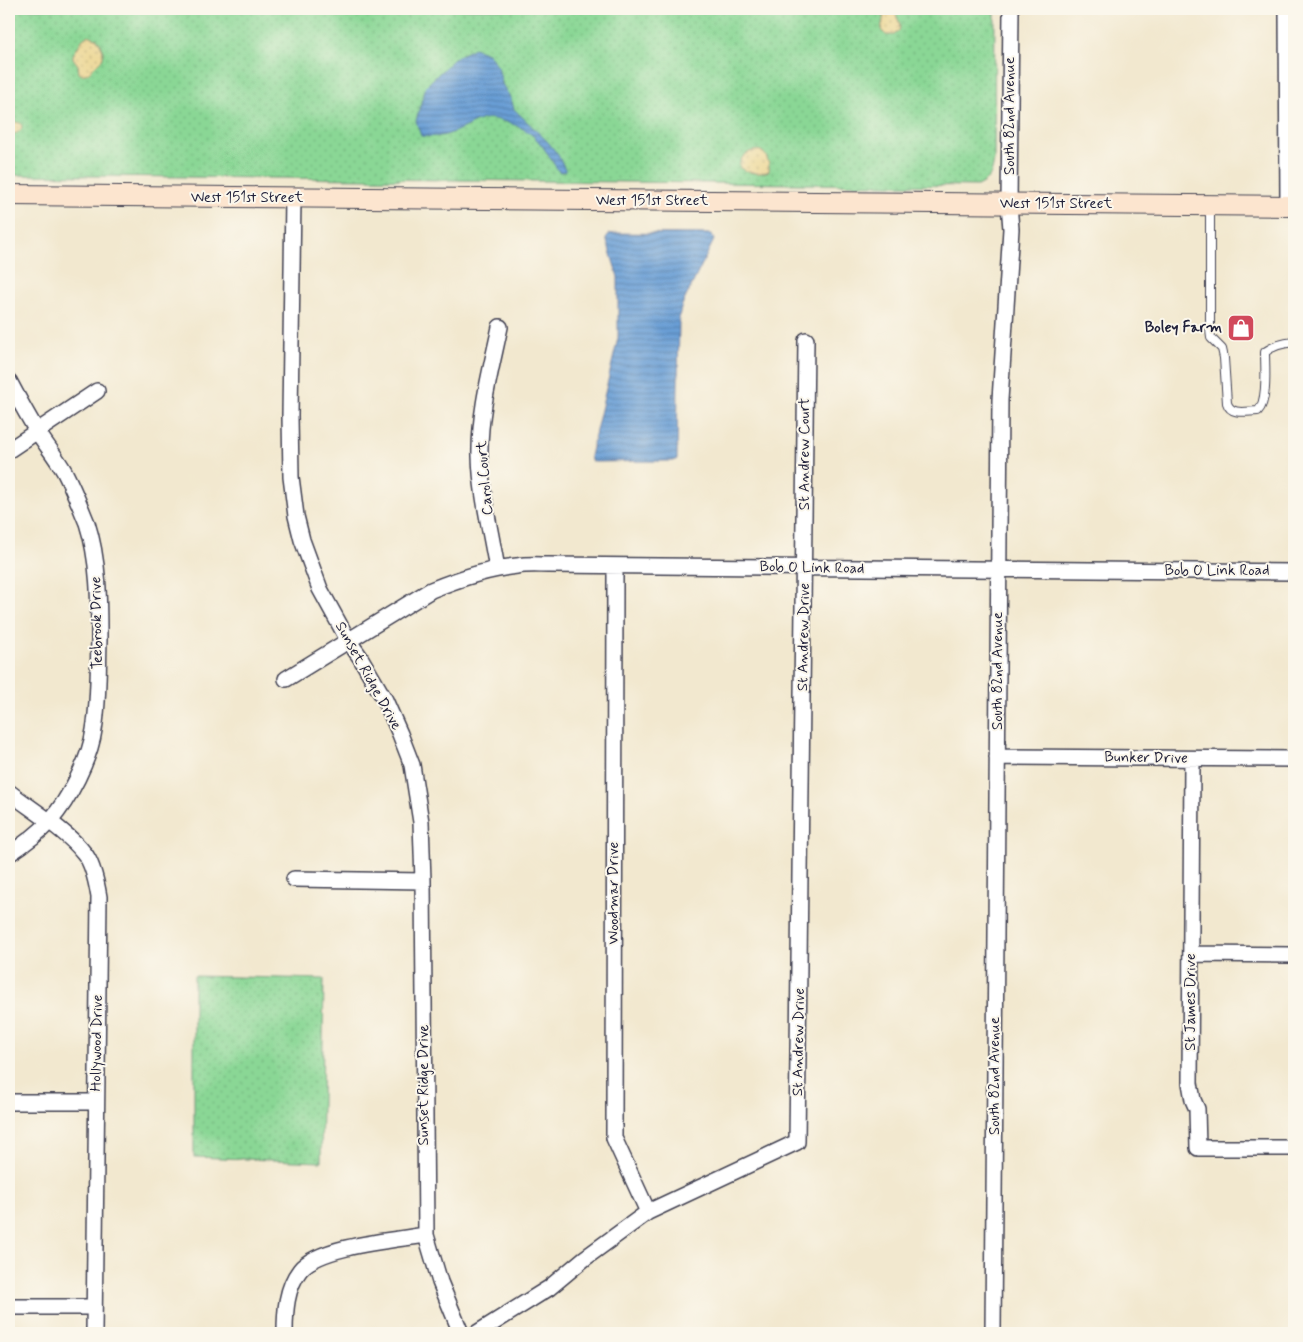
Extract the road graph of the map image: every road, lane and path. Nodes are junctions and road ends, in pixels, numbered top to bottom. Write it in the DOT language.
graph roads {
  1 [pos="1010,9"];
  2 [pos="1287,9"];
  3 [pos="9,196"];
  4 [pos="293,198"];
  5 [pos="1009,204"];
  6 [pos="1210,205"];
  7 [pos="1291,206"];
  8 [pos="500,328"];
  9 [pos="806,340"];
  10 [pos="1294,342"];
  11 [pos="9,381"];
  12 [pos="97,391"];
  13 [pos="37,431"];
  14 [pos="9,450"];
  15 [pos="615,566"];
  16 [pos="804,568"];
  17 [pos="497,569"];
  18 [pos="998,570"];
  19 [pos="1294,572"];
  20 [pos="348,640"];
  21 [pos="286,680"];
  22 [pos="997,757"];
  23 [pos="1192,759"];
  24 [pos="1294,759"];
  25 [pos="9,792"];
  26 [pos="49,822"];
  27 [pos="9,854"];
  28 [pos="294,879"];
  29 [pos="423,881"];
  30 [pos="1191,954"];
  31 [pos="1294,955"];
  32 [pos="9,1102"];
  33 [pos="96,1102"];
  34 [pos="1294,1148"];
  35 [pos="648,1212"];
  36 [pos="426,1235"];
  37 [pos="9,1306"];
  38 [pos="94,1307"];
  39 [pos="94,1333"];
  40 [pos="285,1333"];
  41 [pos="461,1333"];
  42 [pos="477,1333"];
  43 [pos="993,1333"];
  1 -- 5 [label="street, South 82nd Avenue"];
  2 -- 7 [label="street"];
  3 -- 4 [label="street, West 151st Street"];
  4 -- 5 [label="street, West 151st Street"];
  4 -- 20 [label="street, Sunset Ridge Drive"];
  5 -- 6 [label="street, West 151st Street"];
  5 -- 18 [label="street, South 82nd Avenue"];
  6 -- 7 [label="street, West 151st Street"];
  6 -- 10 [label="lane"];
  8 -- 17 [label="street, Carol Court"];
  9 -- 16 [label="street, St Andrew Court"];
  11 -- 13 [label="street, Teebrook Drive"];
  12 -- 13 [label="street"];
  13 -- 14 [label="street"];
  13 -- 26 [label="street, Teebrook Drive"];
  15 -- 16 [label="street, Bob O Link Road"];
  15 -- 17 [label="street, Bob O Link Road"];
  15 -- 35 [label="street, Woodmar Drive"];
  16 -- 18 [label="street, Bob O Link Road"];
  16 -- 35 [label="street, St Andrew Drive"];
  17 -- 20 [label="street, Bob O Link Road"];
  18 -- 19 [label="street, Bob O Link Road"];
  18 -- 22 [label="street, South 82nd Avenue"];
  20 -- 21 [label="street, Bob O Link Road"];
  20 -- 29 [label="street, Sunset Ridge Drive"];
  22 -- 23 [label="street, Bunker Drive"];
  22 -- 43 [label="street, South 82nd Avenue"];
  23 -- 24 [label="street, Bunker Drive"];
  23 -- 30 [label="street, St James Drive"];
  25 -- 26 [label="street, Hollywood Drive"];
  26 -- 27 [label="street, Teebrook Drive"];
  26 -- 33 [label="street, Hollywood Drive"];
  28 -- 29 [label="street"];
  29 -- 36 [label="street, Sunset Ridge Drive"];
  30 -- 31 [label="street"];
  30 -- 34 [label="street, St James Drive"];
  32 -- 33 [label="street"];
  33 -- 38 [label="street, Hollywood Drive"];
  35 -- 42 [label="street, St Andrew Drive"];
  36 -- 40 [label="street"];
  36 -- 41 [label="street, Sunset Ridge Drive"];
  37 -- 38 [label="street"];
  38 -- 39 [label="street, Hollywood Drive"];
}
